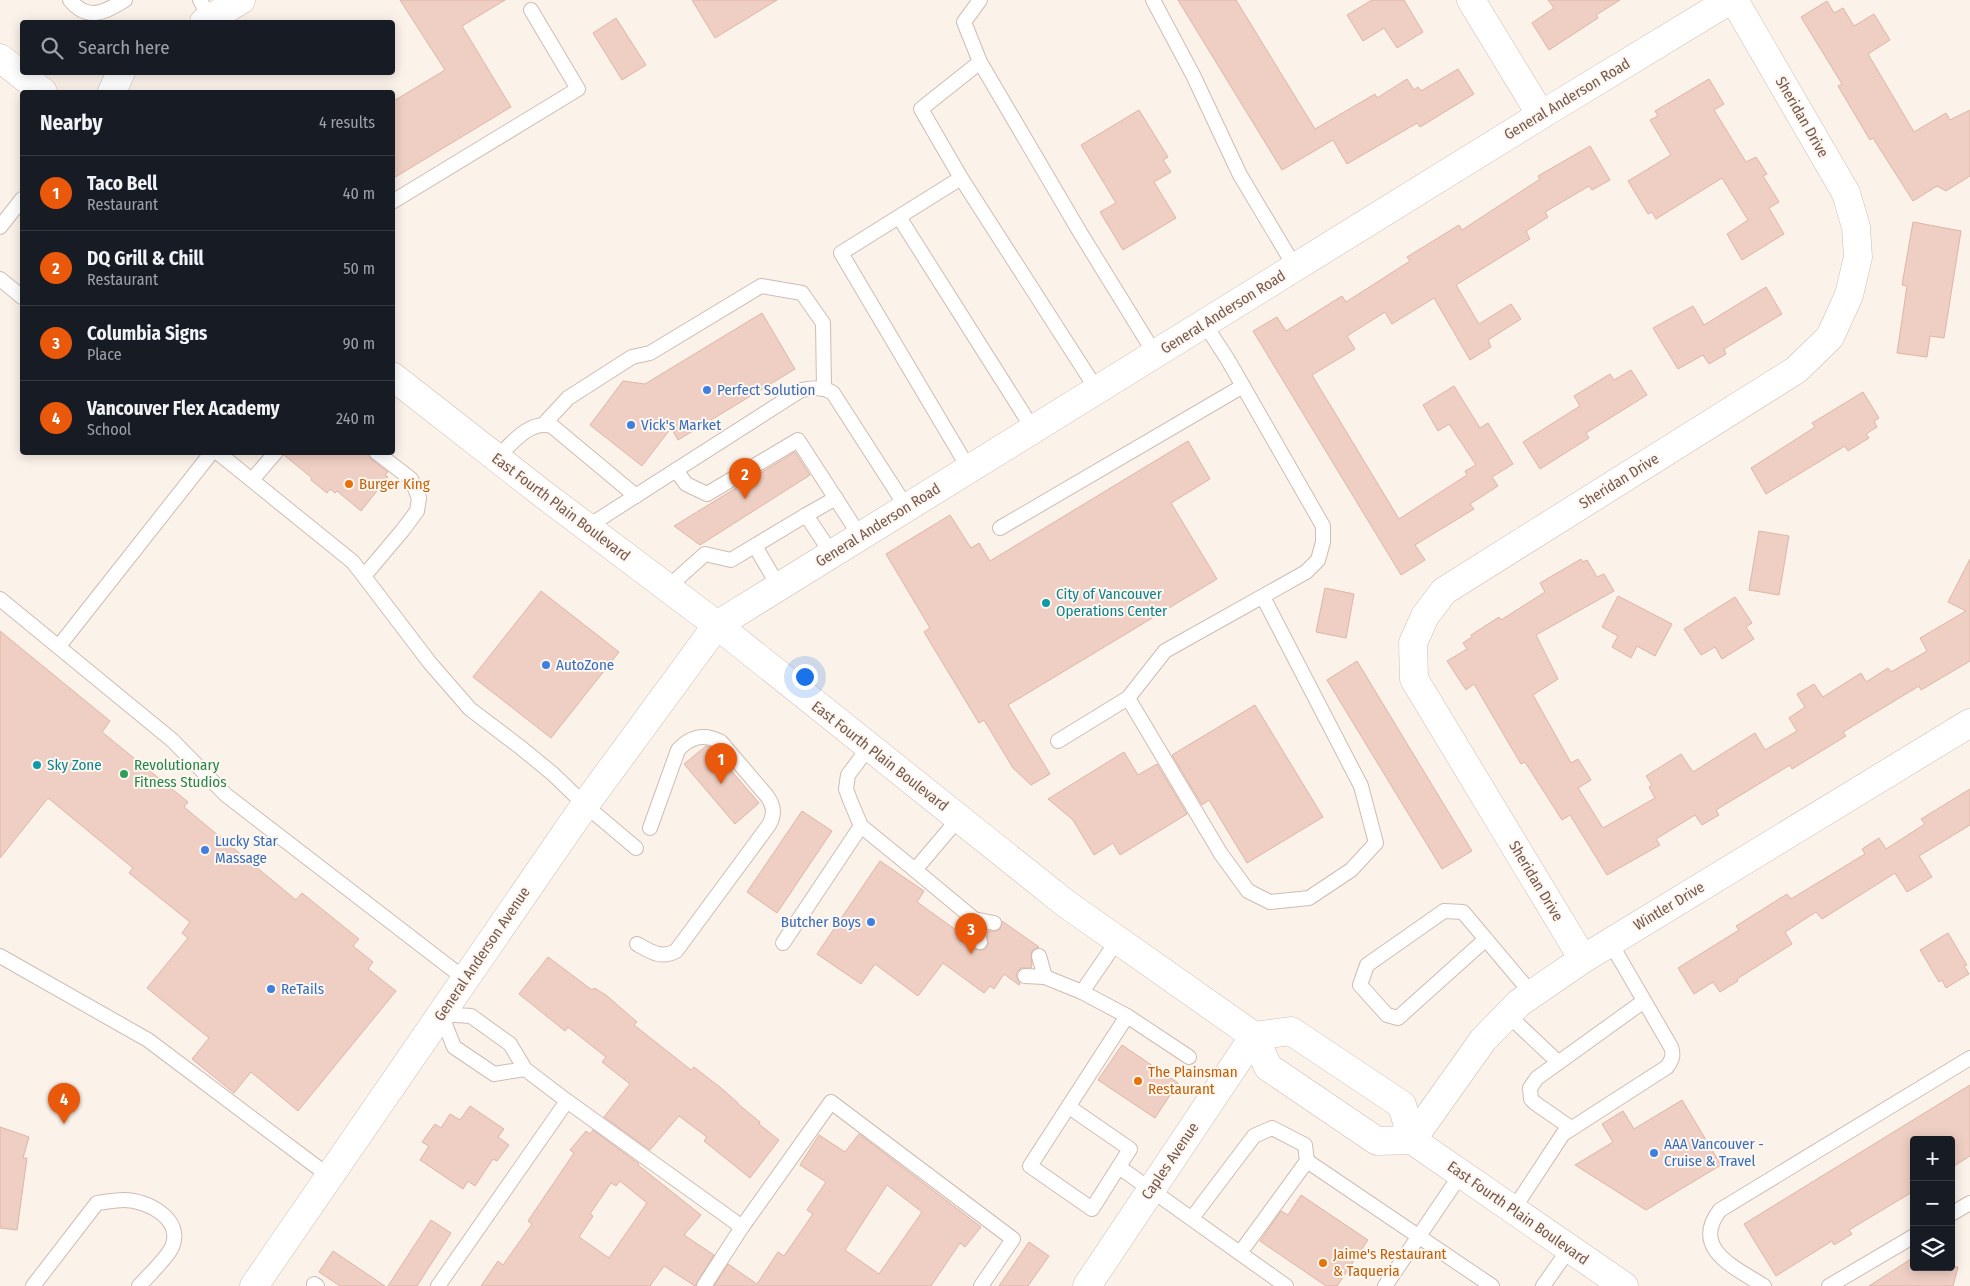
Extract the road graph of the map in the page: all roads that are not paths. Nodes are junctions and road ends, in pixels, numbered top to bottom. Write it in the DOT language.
graph roads {
  1 [pos="70,0"];
  2 [pos="125,0"];
  3 [pos="241,0"];
  4 [pos="980,0"];
  5 [pos="1153,0"];
  6 [pos="1470,0"];
  7 [pos="1730,0"];
  8 [pos="1734,0"];
  9 [pos="531,10"];
  10 [pos="205,14"];
  11 [pos="0,58"];
  12 [pos="980,62"];
  13 [pos="20,73"];
  14 [pos="22,75"];
  15 [pos="120,75"];
  16 [pos="41,90"];
  17 [pos="113,90"];
  18 [pos="1540,115"];
  19 [pos="961,178"];
  20 [pos="395,200"];
  21 [pos="20,201"];
  22 [pos="899,217"];
  23 [pos="0,226"];
  24 [pos="1295,267"];
  25 [pos="0,279"];
  26 [pos="20,295"];
  27 [pos="1204,323"];
  28 [pos="1155,354"];
  29 [pos="395,378"];
  30 [pos="1243,386"];
  31 [pos="824,388"];
  32 [pos="1097,390"];
  33 [pos="548,425"];
  34 [pos="1033,429"];
  35 [pos="210,455"];
  36 [pos="221,455"];
  37 [pos="273,455"];
  38 [pos="380,455"];
  39 [pos="497,458"];
  40 [pos="969,469"];
  41 [pos="676,470"];
  42 [pos="252,480"];
  43 [pos="636,496"];
  44 [pos="836,498"];
  45 [pos="907,508"];
  46 [pos="806,516"];
  47 [pos="587,527"];
  48 [pos="1000,528"];
  49 [pos="860,536"];
  50 [pos="755,546"];
  51 [pos="832,554"];
  52 [pos="364,576"];
  53 [pos="779,587"];
  54 [pos="667,588"];
  55 [pos="1263,597"];
  56 [pos="0,599"];
  57 [pos="717,626"];
  58 [pos="59,646"];
  59 [pos="1128,698"];
  60 [pos="1970,723"];
  61 [pos="1058,741"];
  62 [pos="869,747"];
  63 [pos="585,805"];
  64 [pos="959,818"];
  65 [pos="861,826"];
  66 [pos="650,828"];
  67 [pos="636,848"];
  68 [pos="915,870"];
  69 [pos="974,919"];
  70 [pos="994,923"];
  71 [pos="1486,939"];
  72 [pos="1117,941"];
  73 [pos="980,942"];
  74 [pos="1610,942"];
  75 [pos="783,943"];
  76 [pos="638,944"];
  77 [pos="0,956"];
  78 [pos="1039,956"];
  79 [pos="1583,959"];
  80 [pos="1024,976"];
  81 [pos="1045,977"];
  82 [pos="465,979"];
  83 [pos="1082,992"];
  84 [pos="1532,994"];
  85 [pos="1644,1001"];
  86 [pos="441,1014"];
  87 [pos="1508,1015"];
  88 [pos="1127,1016"];
  89 [pos="1254,1036"];
  90 [pos="1189,1057"];
  91 [pos="1970,1058"];
  92 [pos="1558,1062"];
  93 [pos="525,1069"];
  94 [pos="567,1101"];
  95 [pos="1070,1107"];
  96 [pos="1571,1128"];
  97 [pos="1412,1140"];
  98 [pos="1307,1161"];
  99 [pos="1119,1167"];
  100 [pos="1461,1174"];
  101 [pos="329,1176"];
  102 [pos="1151,1190"];
  103 [pos="1970,1203"];
  104 [pos="1513,1210"];
  105 [pos="1955,1212"];
  106 [pos="1192,1218"];
  107 [pos="742,1228"];
  108 [pos="1419,1236"];
  109 [pos="1910,1238"];
  110 [pos="1569,1249"];
  111 [pos="1240,1253"];
  112 [pos="33,1286"];
  113 [pos="139,1286"];
  114 [pos="254,1286"];
  115 [pos="438,1286"];
  116 [pos="704,1286"];
  117 [pos="981,1286"];
  118 [pos="1087,1286"];
  119 [pos="1286,1286"];
  120 [pos="1385,1286"];
  121 [pos="1492,1286"];
  122 [pos="1543,1286"];
  123 [pos="1624,1286"];
  124 [pos="1764,1286"];
  125 [pos="1829,1286"];
  1 -- 2 [label="lane"];
  3 -- 10 [label="street"];
  4 -- 12 [label="lane"];
  5 -- 24 [label="lane"];
  6 -- 18 [label="street"];
  7 -- 18 [label="street, General Anderson Road"];
  8 -- 79 [label="street, Sheridan Drive"];
  9 -- 20 [label="lane"];
  11 -- 13 [label="street"];
  12 -- 19 [label="lane"];
  12 -- 28 [label="lane"];
  14 -- 16 [label="street"];
  15 -- 17 [label="street"];
  18 -- 24 [label="street, General Anderson Road"];
  19 -- 22 [label="lane"];
  19 -- 32 [label="lane"];
  21 -- 23 [label="lane"];
  22 -- 34 [label="lane"];
  22 -- 40 [label="lane"];
  24 -- 27 [label="street, General Anderson Road"];
  25 -- 26 [label="lane"];
  27 -- 28 [label="street, General Anderson Road"];
  27 -- 30 [label="lane"];
  28 -- 32 [label="street, General Anderson Road"];
  29 -- 39 [label="street, East Fourth Plain Boulevard"];
  30 -- 48 [label="lane"];
  30 -- 55 [label="lane"];
  31 -- 33 [label="lane"];
  31 -- 41 [label="lane"];
  31 -- 45 [label="lane"];
  32 -- 34 [label="street, General Anderson Road"];
  33 -- 39 [label="lane"];
  33 -- 43 [label="lane"];
  34 -- 40 [label="street, General Anderson Road"];
  35 -- 58 [label="lane"];
  36 -- 42 [label="lane"];
  37 -- 42 [label="lane"];
  38 -- 52 [label="lane"];
  39 -- 47 [label="street, East Fourth Plain Boulevard"];
  40 -- 45 [label="street, General Anderson Road"];
  41 -- 43 [label="lane"];
  41 -- 44 [label="lane"];
  42 -- 52 [label="lane"];
  43 -- 47 [label="lane"];
  44 -- 46 [label="lane"];
  44 -- 49 [label="lane"];
  45 -- 49 [label="street, General Anderson Road"];
  46 -- 50 [label="lane"];
  46 -- 51 [label="lane"];
  47 -- 54 [label="street, East Fourth Plain Boulevard"];
  49 -- 51 [label="street, General Anderson Road"];
  50 -- 53 [label="lane"];
  50 -- 54 [label="lane"];
  51 -- 53 [label="street, General Anderson Road"];
  52 -- 63 [label="lane"];
  53 -- 57 [label="street, General Anderson Road"];
  54 -- 57 [label="street, East Fourth Plain Boulevard"];
  55 -- 59 [label="lane"];
  55 -- 59 [label="lane"];
  56 -- 58 [label="lane"];
  57 -- 62 [label="street, East Fourth Plain Boulevard"];
  57 -- 63 [label="street, General Anderson Avenue"];
  58 -- 82 [label="lane"];
  59 -- 61 [label="lane"];
  60 -- 74 [label="street, Wintler Drive"];
  62 -- 64 [label="street, East Fourth Plain Boulevard"];
  62 -- 65 [label="lane"];
  63 -- 67 [label="lane"];
  63 -- 82 [label="street, General Anderson Avenue"];
  64 -- 68 [label="lane"];
  64 -- 72 [label="street, East Fourth Plain Boulevard"];
  65 -- 68 [label="lane"];
  65 -- 75 [label="lane"];
  66 -- 76 [label="lane"];
  68 -- 69 [label="lane"];
  69 -- 70 [label="lane"];
  69 -- 73 [label="lane"];
  71 -- 71 [label="lane"];
  71 -- 84 [label="lane"];
  72 -- 83 [label="lane"];
  72 -- 89 [label="street, East Fourth Plain Boulevard"];
  74 -- 79 [label="street, Wintler Drive"];
  74 -- 85 [label="lane"];
  77 -- 101 [label="lane"];
  78 -- 81 [label="lane"];
  79 -- 84 [label="street, Wintler Drive"];
  80 -- 81 [label="lane"];
  81 -- 83 [label="lane"];
  82 -- 86 [label="street, General Anderson Avenue"];
  83 -- 88 [label="lane"];
  84 -- 87 [label="street, Wintler Drive"];
  85 -- 92 [label="lane"];
  85 -- 96 [label="lane"];
  86 -- 93 [label="lane"];
  86 -- 93 [label="lane"];
  86 -- 101 [label="street, General Anderson Avenue"];
  87 -- 92 [label="lane"];
  87 -- 97 [label="street, Wintler Drive"];
  88 -- 90 [label="lane"];
  88 -- 95 [label="lane"];
  89 -- 97 [label="street"];
  89 -- 97 [label="street"];
  89 -- 102 [label="street, Caples Avenue"];
  91 -- 124 [label="lane"];
  92 -- 96 [label="lane"];
  93 -- 94 [label="lane"];
  94 -- 107 [label="lane"];
  94 -- 115 [label="lane"];
  95 -- 99 [label="lane"];
  95 -- 99 [label="lane"];
  96 -- 104 [label="lane"];
  97 -- 100 [label="street, East Fourth Plain Boulevard"];
  98 -- 106 [label="lane"];
  98 -- 108 [label="lane"];
  98 -- 111 [label="lane"];
  99 -- 102 [label="lane"];
  100 -- 104 [label="street, East Fourth Plain Boulevard"];
  100 -- 108 [label="lane"];
  101 -- 114 [label="street, General Anderson Avenue"];
  102 -- 106 [label="lane"];
  102 -- 118 [label="street, Caples Avenue"];
  103 -- 105 [label="lane"];
  104 -- 110 [label="street, East Fourth Plain Boulevard"];
  106 -- 111 [label="lane"];
  107 -- 116 [label="lane"];
  107 -- 117 [label="lane"];
  108 -- 120 [label="lane"];
  108 -- 121 [label="lane"];
  109 -- 125 [label="lane"];
  110 -- 122 [label="lane"];
  110 -- 123 [label="street, East Fourth Plain Boulevard"];
  111 -- 119 [label="lane"];
  112 -- 113 [label="lane"];
}
